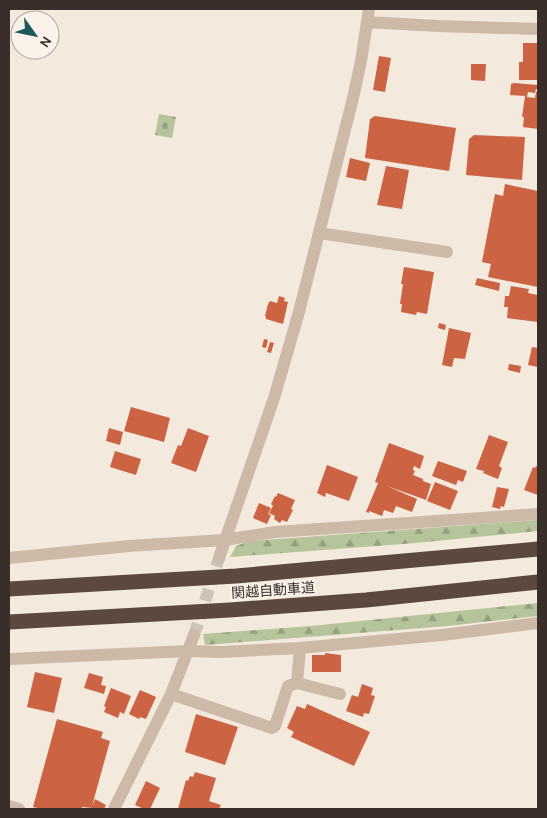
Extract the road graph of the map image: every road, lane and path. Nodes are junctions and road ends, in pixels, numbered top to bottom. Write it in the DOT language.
graph roads {
  1 [pos="369,9"];
  2 [pos="367,22"];
  3 [pos="538,29"];
  4 [pos="319,233"];
  5 [pos="448,252"];
  6 [pos="538,514"];
  7 [pos="224,540"];
  8 [pos="538,549"];
  9 [pos="9,558"];
  10 [pos="219,558"];
  11 [pos="538,582"];
  12 [pos="9,589"];
  13 [pos="9,622"];
  14 [pos="538,623"];
  15 [pos="194,635"];
  16 [pos="300,648"];
  17 [pos="189,651"];
  18 [pos="9,659"];
  19 [pos="297,683"];
  20 [pos="171,694"];
  21 [pos="340,694"];
  22 [pos="9,806"];
  23 [pos="19,809"];
  24 [pos="114,809"];
  1 -- 2 [label="street"];
  2 -- 3 [label="street"];
  2 -- 4 [label="street"];
  4 -- 5 [label="street"];
  4 -- 7 [label="street"];
  6 -- 7 [label="street"];
  7 -- 9 [label="street"];
  7 -- 10 [label="street"];
  8 -- 12 [label="highway, 関越自動車道"];
  11 -- 13 [label="highway, 関越自動車道"];
  14 -- 16 [label="street"];
  15 -- 17 [label="street"];
  16 -- 17 [label="street"];
  16 -- 19 [label="street"];
  17 -- 18 [label="street"];
  17 -- 20 [label="street"];
  19 -- 20 [label="street"];
  19 -- 21 [label="street"];
  20 -- 24 [label="street"];
  22 -- 23 [label="street"];
}
